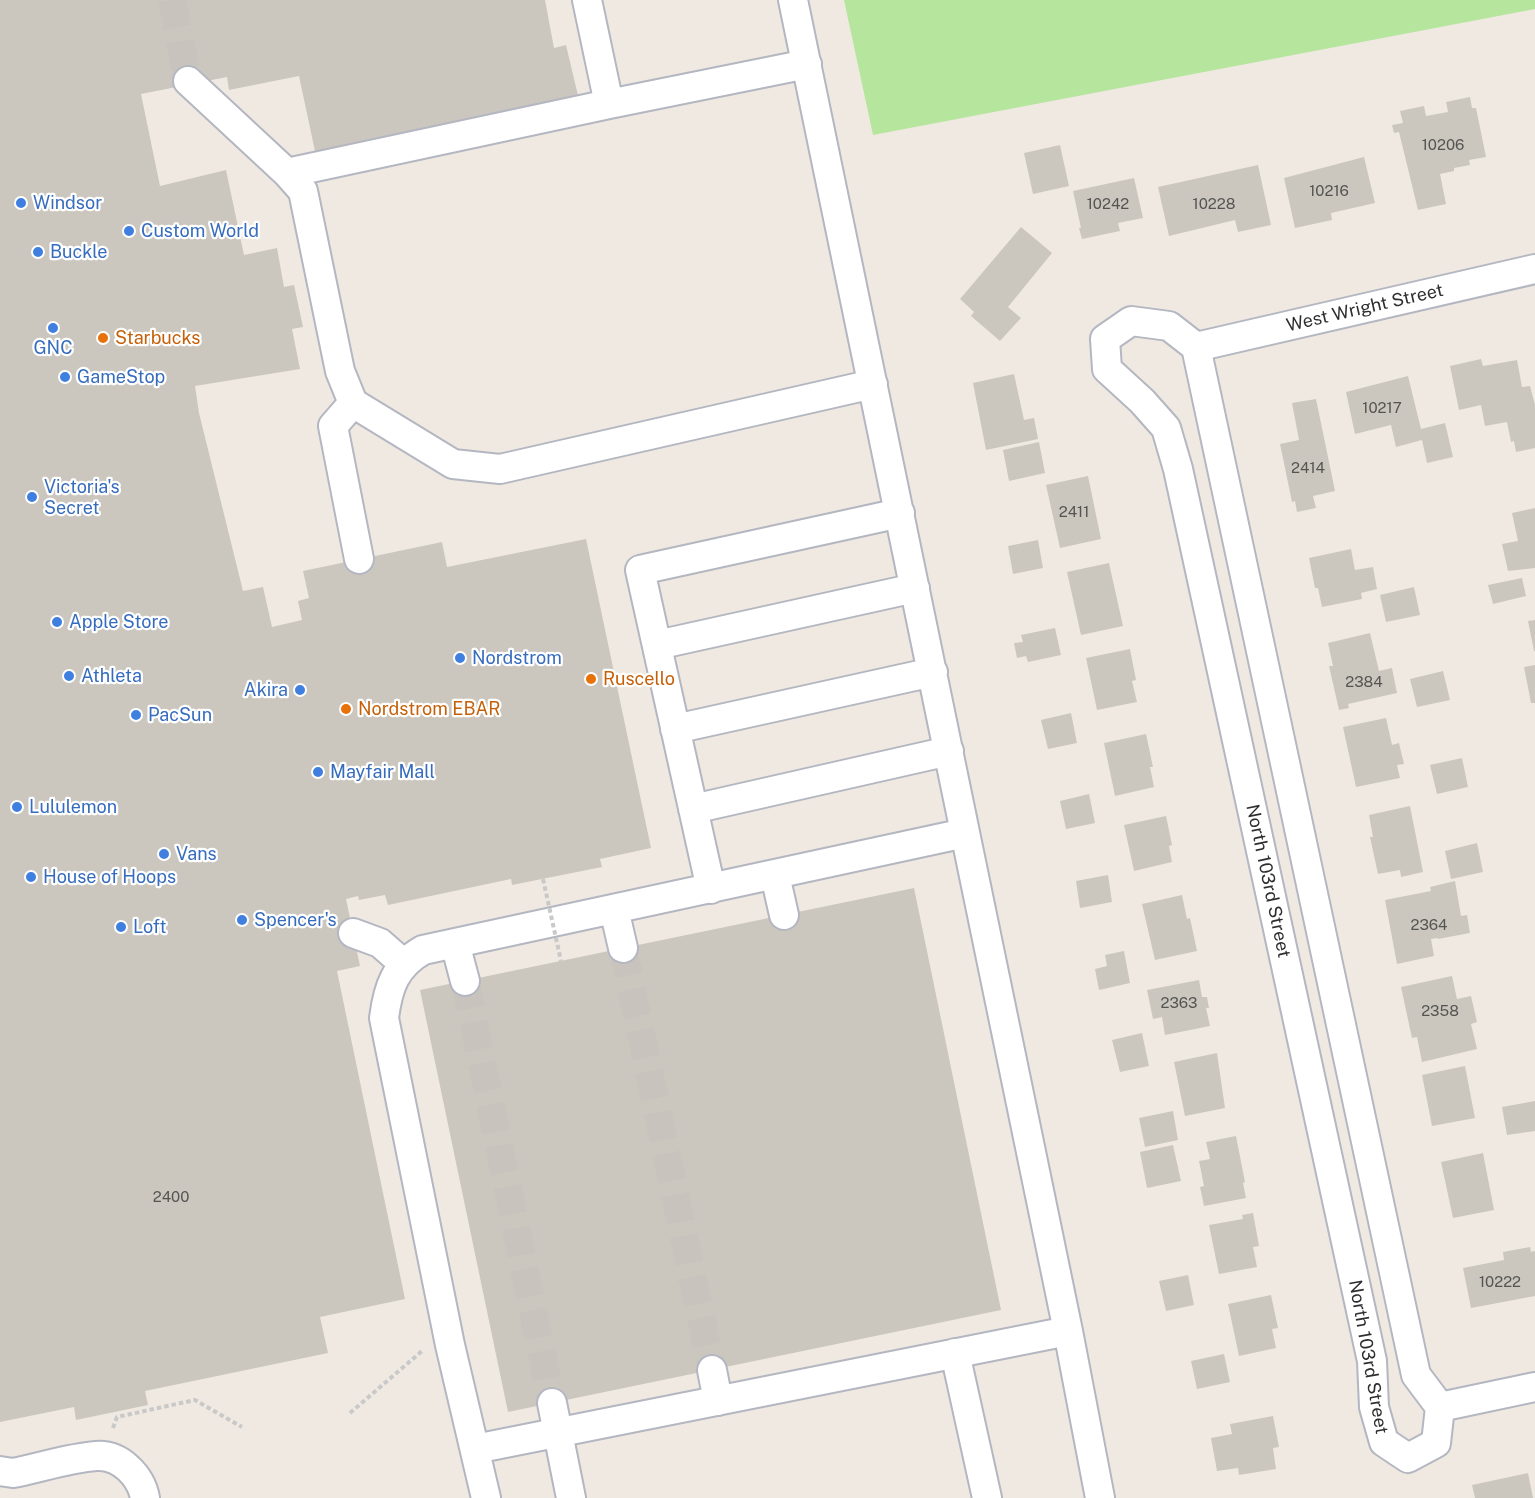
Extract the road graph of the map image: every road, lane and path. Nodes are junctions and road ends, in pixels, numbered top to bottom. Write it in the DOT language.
graph roads {
  1 [pos="587,0"];
  2 [pos="793,0"];
  3 [pos="807,64"];
  4 [pos="188,81"];
  5 [pos="609,105"];
  6 [pos="287,172"];
  7 [pos="1535,269"];
  8 [pos="1196,347"];
  9 [pos="873,384"];
  10 [pos="353,404"];
  11 [pos="900,513"];
  12 [pos="359,560"];
  13 [pos="915,588"];
  14 [pos="657,645"];
  15 [pos="933,672"];
  16 [pos="675,729"];
  17 [pos="949,751"];
  18 [pos="693,809"];
  19 [pos="964,833"];
  20 [pos="775,875"];
  21 [pos="543,879"];
  22 [pos="711,889"];
  23 [pos="615,909"];
  24 [pos="784,915"];
  25 [pos="353,933"];
  26 [pos="455,943"];
  27 [pos="623,948"];
  28 [pos="561,961"];
  29 [pos="404,964"];
  30 [pos="465,981"];
  31 [pos="1068,1330"];
  32 [pos="450,1345"];
  33 [pos="955,1353"];
  34 [pos="712,1370"];
  35 [pos="1535,1387"];
  36 [pos="718,1401"];
  37 [pos="552,1403"];
  38 [pos="1440,1407"];
  39 [pos="350,1413"];
  40 [pos="117,1417"];
  41 [pos="242,1427"];
  42 [pos="558,1434"];
  43 [pos="475,1449"];
  44 [pos="0,1471"];
  45 [pos="145,1498"];
  46 [pos="486,1498"];
  47 [pos="571,1498"];
  48 [pos="987,1498"];
  49 [pos="1100,1498"];
  1 -- 5 [label="street"];
  2 -- 3 [label="street"];
  3 -- 5 [label="street"];
  3 -- 9 [label="street"];
  4 -- 6 [label="street"];
  5 -- 6 [label="street"];
  6 -- 10 [label="street"];
  7 -- 8 [label="street, West Wright Street"];
  8 -- 38 [label="street"];
  8 -- 38 [label="street, North 103rd Street"];
  9 -- 10 [label="street"];
  9 -- 11 [label="street"];
  10 -- 12 [label="street"];
  11 -- 13 [label="street"];
  11 -- 14 [label="street"];
  13 -- 14 [label="street"];
  13 -- 15 [label="street"];
  14 -- 16 [label="street"];
  15 -- 16 [label="street"];
  15 -- 17 [label="street"];
  16 -- 18 [label="street"];
  17 -- 18 [label="street"];
  17 -- 19 [label="street"];
  18 -- 22 [label="street"];
  19 -- 20 [label="street"];
  19 -- 31 [label="street"];
  20 -- 22 [label="street"];
  20 -- 24 [label="street"];
  21 -- 28 [label="path, bridge"];
  22 -- 23 [label="street"];
  23 -- 26 [label="street"];
  23 -- 27 [label="street"];
  25 -- 29 [label="street"];
  26 -- 29 [label="street"];
  26 -- 30 [label="street"];
  29 -- 32 [label="street"];
  31 -- 33 [label="street"];
  31 -- 49 [label="street"];
  32 -- 39 [label="path"];
  32 -- 43 [label="street"];
  33 -- 36 [label="street"];
  33 -- 48 [label="street"];
  34 -- 36 [label="street"];
  35 -- 38 [label="street"];
  36 -- 42 [label="street"];
  37 -- 42 [label="street"];
  40 -- 41 [label="path"];
  42 -- 43 [label="street"];
  42 -- 47 [label="street"];
  43 -- 46 [label="street"];
  44 -- 45 [label="street"];
}
